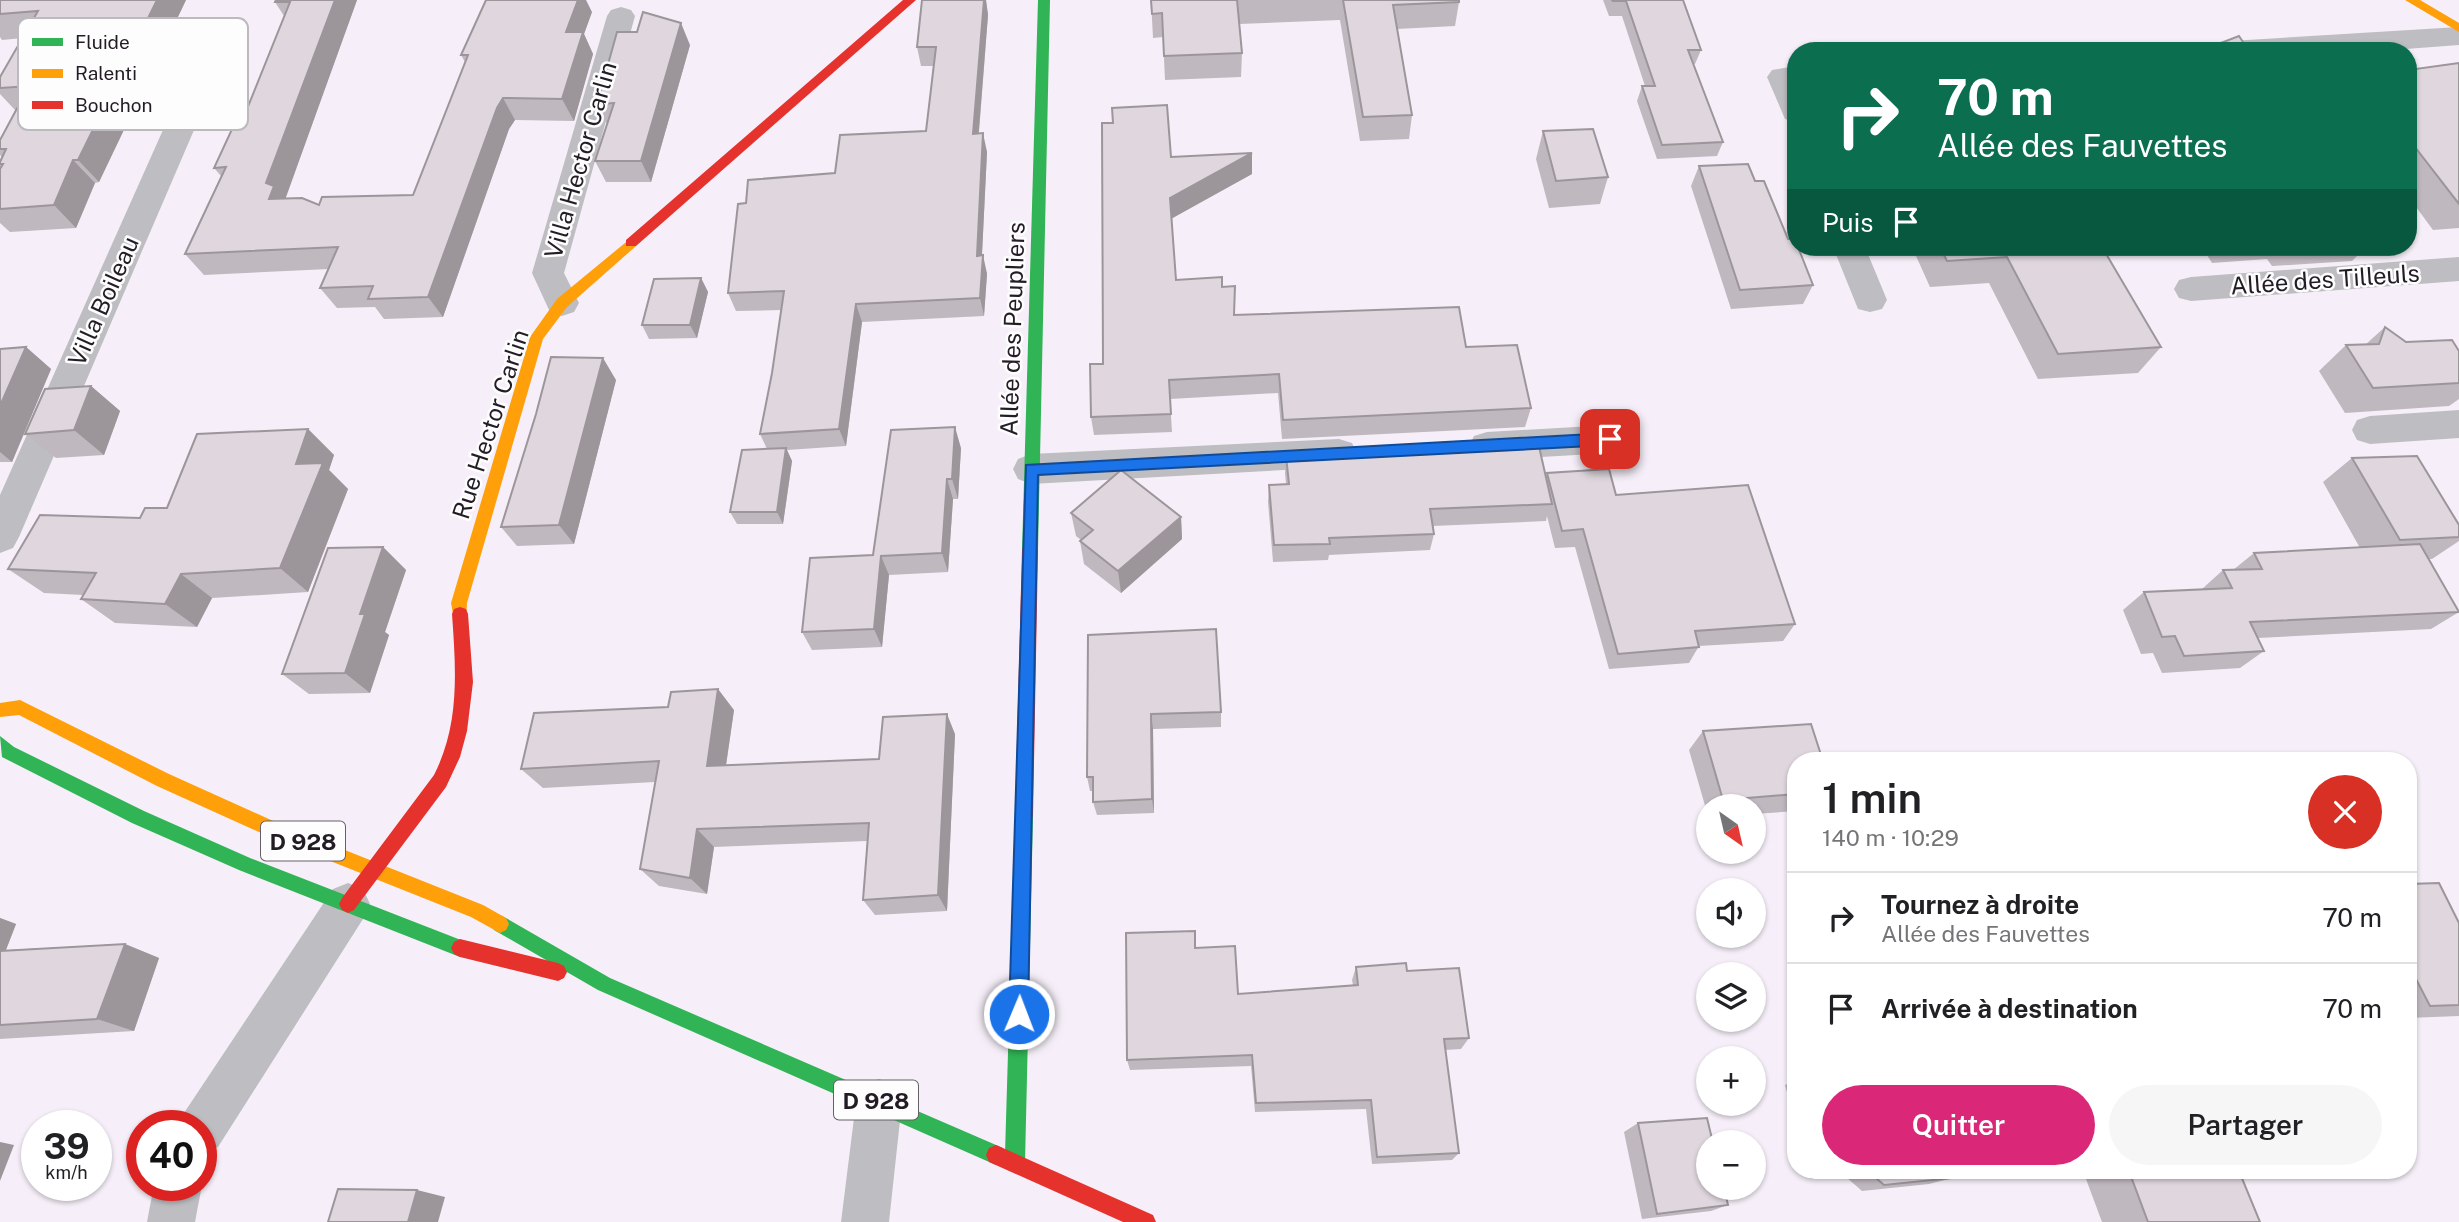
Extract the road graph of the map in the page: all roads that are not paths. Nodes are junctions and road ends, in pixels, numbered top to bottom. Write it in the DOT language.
graph roads {
  1 [pos="910,0"];
  2 [pos="1044,0"];
  3 [pos="2411,0"];
  4 [pos="621,16"];
  5 [pos="2459,28"];
  6 [pos="2459,36"];
  7 [pos="2368,42"];
  8 [pos="1787,77"];
  9 [pos="1787,90"];
  10 [pos="178,130"];
  11 [pos="1853,256"];
  12 [pos="2459,269"];
  13 [pos="2191,289"];
  14 [pos="1870,300"];
  15 [pos="562,303"];
  16 [pos="2459,424"];
  17 [pos="2370,430"];
  18 [pos="1610,439"];
  19 [pos="1459,447"];
  20 [pos="1376,451"];
  21 [pos="1031,469"];
  22 [pos="0,537"];
  23 [pos="0,710"];
  24 [pos="0,744"];
  25 [pos="374,868"];
  26 [pos="348,904"];
  27 [pos="604,984"];
  28 [pos="879,1102"];
  29 [pos="214,1110"];
  30 [pos="1015,1163"];
  31 [pos="175,1201"];
  32 [pos="171,1222"];
  33 [pos="865,1222"];
  34 [pos="1146,1222"];
  1 -- 15 [label="street, Rue Hector Carlin"];
  2 -- 21 [label="street, Allée des Peupliers"];
  3 -- 5 [label="street"];
  4 -- 15 [label="street, Villa Hector Carlin"];
  6 -- 7 [label="street"];
  8 -- 9 [label="street"];
  10 -- 22 [label="street, Villa Boileau"];
  11 -- 14 [label="street"];
  12 -- 13 [label="street, Allée des Tilleuls"];
  15 -- 25 [label="street, Rue Hector Carlin"];
  16 -- 17 [label="street"];
  18 -- 19 [label="street"];
  20 -- 21 [label="street"];
  21 -- 30 [label="street, Allée des Peupliers"];
  23 -- 25 [label="street, D 928"];
  24 -- 26 [label="street, D 928"];
  25 -- 26 [label="street, Rue Hector Carlin"];
  25 -- 27 [label="street, D 928"];
  26 -- 27 [label="street, D 928"];
  26 -- 29 [label="street"];
  27 -- 28 [label="street, D 928"];
  28 -- 30 [label="street, D 928"];
  28 -- 33 [label="street"];
  30 -- 34 [label="street, D 928"];
  31 -- 32 [label="street"];
}
